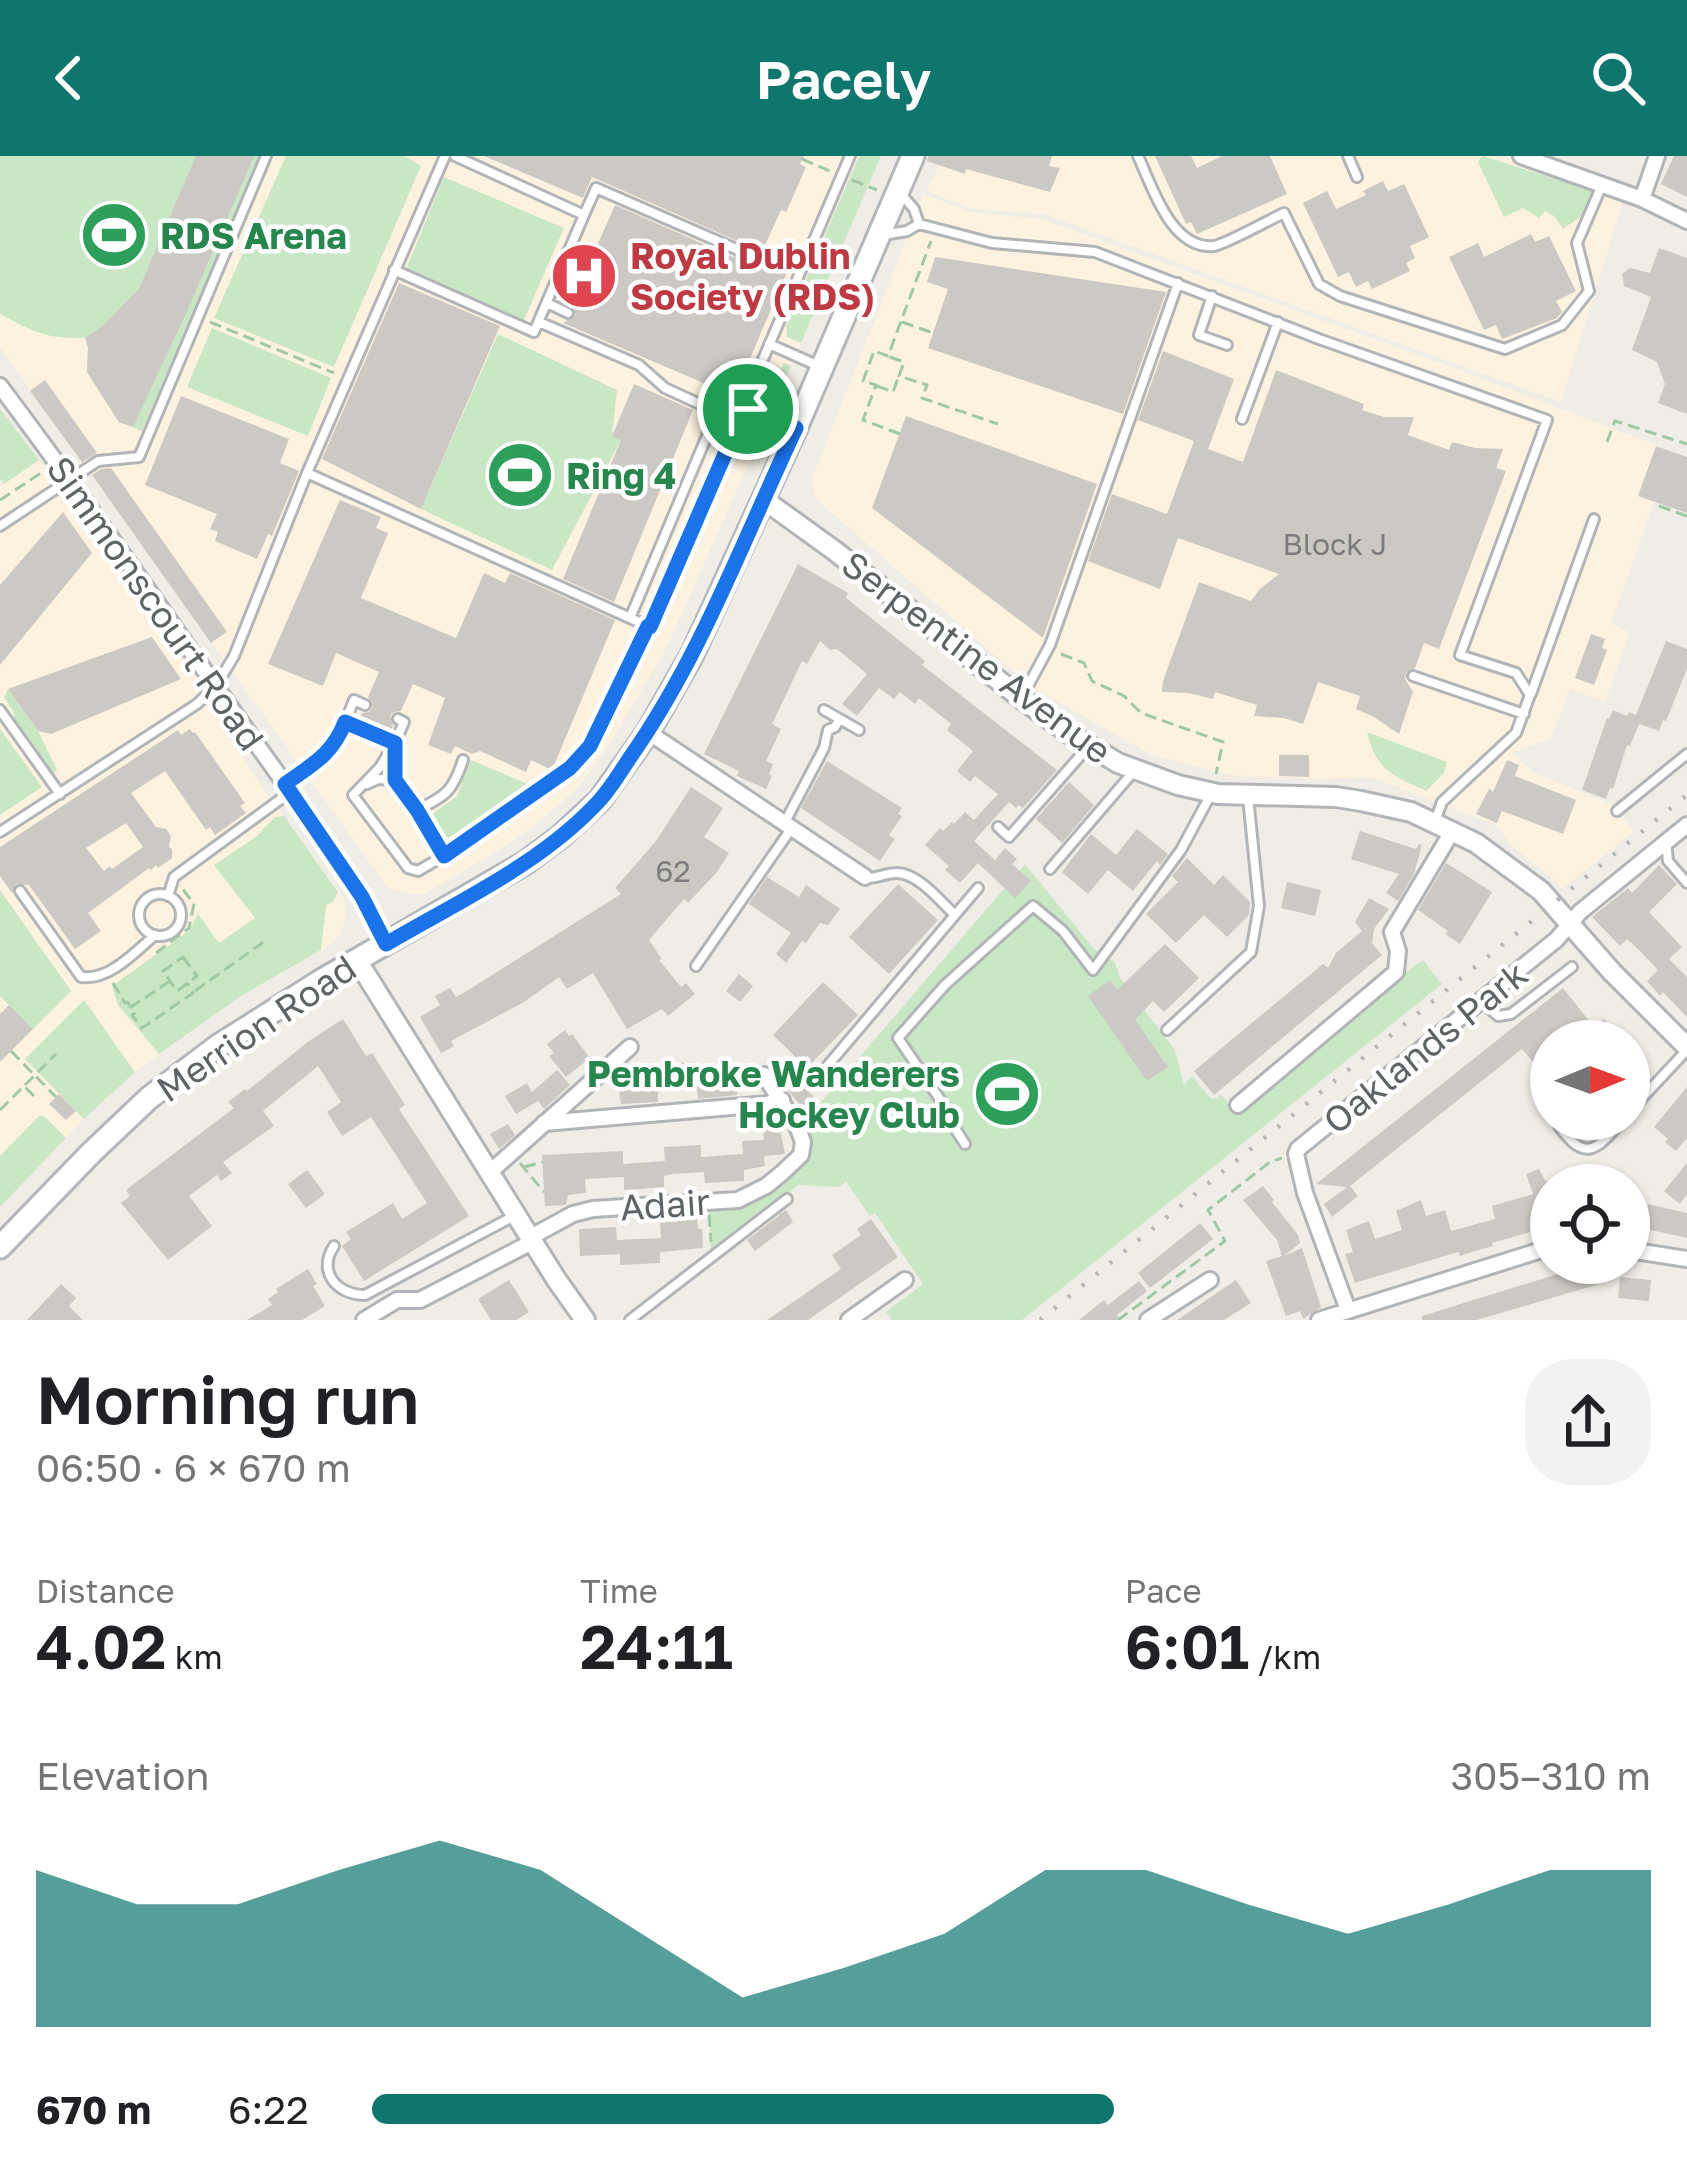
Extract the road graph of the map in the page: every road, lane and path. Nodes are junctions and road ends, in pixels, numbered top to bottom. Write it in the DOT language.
graph roads {
  1 [pos="266,156"];
  2 [pos="445,156"];
  3 [pos="454,156"];
  4 [pos="850,156"];
  5 [pos="913,156"];
  6 [pos="1138,156"];
  7 [pos="1348,156"];
  8 [pos="1521,156"];
  9 [pos="1657,156"];
  10 [pos="1357,177"];
  11 [pos="1602,185"];
  12 [pos="898,190"];
  13 [pos="1642,199"];
  14 [pos="584,215"];
  15 [pos="1687,220"];
  16 [pos="920,224"];
  17 [pos="936,228"];
  18 [pos="879,235"];
  19 [pos="736,249"];
  20 [pos="394,270"];
  21 [pos="1178,283"];
  22 [pos="1212,296"];
  23 [pos="548,303"];
  24 [pos="568,313"];
  25 [pos="198,317"];
  26 [pos="539,322"];
  27 [pos="901,322"];
  28 [pos="1278,322"];
  29 [pos="933,333"];
  30 [pos="768,344"];
  31 [pos="1227,345"];
  32 [pos="888,356"];
  33 [pos="822,368"];
  34 [pos="899,376"];
  35 [pos="347,379"];
  36 [pos="0,386"];
  37 [pos="876,386"];
  38 [pos="746,407"];
  39 [pos="717,412"];
  40 [pos="1242,418"];
  41 [pos="998,424"];
  42 [pos="796,428"];
  43 [pos="899,434"];
  44 [pos="1607,442"];
  45 [pos="1687,444"];
  46 [pos="57,462"];
  47 [pos="307,473"];
  48 [pos="70,480"];
  49 [pos="763,499"];
  50 [pos="0,500"];
  51 [pos="1659,506"];
  52 [pos="1687,516"];
  53 [pos="1594,519"];
  54 [pos="0,526"];
  55 [pos="630,618"];
  56 [pos="648,626"];
  57 [pos="1048,650"];
  58 [pos="1413,676"];
  59 [pos="216,686"];
  60 [pos="1530,695"];
  61 [pos="1022,699"];
  62 [pos="365,705"];
  63 [pos="0,710"];
  64 [pos="824,710"];
  65 [pos="1524,714"];
  66 [pos="398,719"];
  67 [pos="839,720"];
  68 [pos="345,722"];
  69 [pos="859,730"];
  70 [pos="648,732"];
  71 [pos="395,743"];
  72 [pos="1089,746"];
  73 [pos="1687,754"];
  74 [pos="463,760"];
  75 [pos="1135,770"];
  76 [pos="395,780"];
  77 [pos="365,784"];
  78 [pos="288,789"];
  79 [pos="1211,793"];
  80 [pos="60,794"];
  81 [pos="1248,797"];
  82 [pos="417,810"];
  83 [pos="1617,811"];
  84 [pos="788,825"];
  85 [pos="1687,825"];
  86 [pos="998,826"];
  87 [pos="1444,826"];
  88 [pos="0,832"];
  89 [pos="1666,840"];
  90 [pos="444,856"];
  91 [pos="1050,869"];
  92 [pos="866,877"];
  93 [pos="1687,883"];
  94 [pos="182,887"];
  95 [pos="978,888"];
  96 [pos="20,891"];
  97 [pos="168,896"];
  98 [pos="955,915"];
  99 [pos="1569,925"];
  100 [pos="155,935"];
  101 [pos="265,941"];
  102 [pos="386,944"];
  103 [pos="146,960"];
  104 [pos="357,960"];
  105 [pos="696,966"];
  106 [pos="1572,967"];
  107 [pos="170,981"];
  108 [pos="112,983"];
  109 [pos="187,983"];
  110 [pos="193,992"];
  111 [pos="1482,1002"];
  112 [pos="131,1007"];
  113 [pos="1167,1030"];
  114 [pos="629,1047"];
  115 [pos="1687,1048"];
  116 [pos="11,1052"];
  117 [pos="56,1054"];
  118 [pos="34,1075"];
  119 [pos="764,1075"];
  120 [pos="818,1077"];
  121 [pos="24,1086"];
  122 [pos="1650,1089"];
  123 [pos="34,1097"];
  124 [pos="56,1097"];
  125 [pos="782,1100"];
  126 [pos="1238,1106"];
  127 [pos="0,1110"];
  128 [pos="544,1123"];
  129 [pos="1568,1140"];
  130 [pos="1606,1140"];
  131 [pos="965,1144"];
  132 [pos="512,1152"];
  133 [pos="1296,1154"];
  134 [pos="543,1162"];
  135 [pos="523,1167"];
  136 [pos="489,1173"];
  137 [pos="544,1192"];
  138 [pos="787,1198"];
  139 [pos="708,1202"];
  140 [pos="516,1215"];
  141 [pos="532,1239"];
  142 [pos="334,1246"];
  143 [pos="0,1247"];
  144 [pos="711,1248"];
  145 [pos="1650,1253"];
  146 [pos="1530,1254"];
  147 [pos="1687,1259"];
  148 [pos="905,1280"];
  149 [pos="1210,1280"];
  150 [pos="1348,1310"];
  151 [pos="364,1320"];
  152 [pos="585,1320"];
  153 [pos="630,1320"];
  154 [pos="849,1320"];
  155 [pos="1118,1320"];
  156 [pos="1148,1320"];
  157 [pos="1319,1320"];
  1 -- 25 [label="lane"];
  2 -- 20 [label="lane"];
  3 -- 14 [label="lane"];
  4 -- 30 [label="lane"];
  5 -- 12 [label="main road, Merrion Road"];
  6 -- 11 [label="lane"];
  7 -- 10 [label="lane"];
  8 -- 11 [label="street"];
  9 -- 13 [label="street"];
  11 -- 13 [label="street"];
  12 -- 16 [label="lane"];
  12 -- 18 [label="main road, Merrion Road"];
  13 -- 15 [label="street"];
  14 -- 19 [label="lane"];
  14 -- 23 [label="lane"];
  16 -- 17 [label="lane"];
  16 -- 18 [label="lane"];
  17 -- 21 [label="lane"];
  17 -- 27 [label="path"];
  18 -- 33 [label="main road, Merrion Road"];
  20 -- 26 [label="lane"];
  20 -- 35 [label="lane"];
  21 -- 22 [label="lane"];
  21 -- 57 [label="lane"];
  22 -- 28 [label="lane"];
  22 -- 31 [label="lane"];
  23 -- 24 [label="lane"];
  23 -- 26 [label="lane"];
  25 -- 35 [label="path"];
  25 -- 48 [label="lane"];
  26 -- 39 [label="lane"];
  27 -- 29 [label="path"];
  27 -- 32 [label="path"];
  28 -- 40 [label="lane"];
  28 -- 60 [label="lane"];
  30 -- 33 [label="lane"];
  30 -- 38 [label="lane"];
  32 -- 34 [label="path"];
  32 -- 37 [label="path"];
  33 -- 42 [label="main road, Merrion Road"];
  34 -- 37 [label="path"];
  34 -- 41 [label="path"];
  35 -- 47 [label="lane"];
  36 -- 46 [label="street, Simmonscourt Road"];
  37 -- 43 [label="path"];
  38 -- 39 [label="lane"];
  38 -- 42 [label="lane"];
  38 -- 56 [label="lane"];
  39 -- 55 [label="lane"];
  42 -- 49 [label="main road, Merrion Road"];
  44 -- 45 [label="path"];
  46 -- 48 [label="street, Simmonscourt Road"];
  46 -- 50 [label="path"];
  47 -- 55 [label="lane"];
  47 -- 59 [label="lane"];
  48 -- 54 [label="lane"];
  48 -- 59 [label="street, Simmonscourt Road"];
  49 -- 61 [label="street, Serpentine Avenue"];
  49 -- 70 [label="main road, Merrion Road"];
  51 -- 52 [label="path"];
  53 -- 60 [label="lane"];
  55 -- 56 [label="lane"];
  56 -- 90 [label="lane"];
  57 -- 61 [label="lane"];
  57 -- 79 [label="path"];
  58 -- 65 [label="lane"];
  59 -- 78 [label="street, Simmonscourt Road"];
  59 -- 80 [label="lane"];
  60 -- 65 [label="lane"];
  61 -- 72 [label="street, Serpentine Avenue"];
  62 -- 68 [label="lane"];
  63 -- 80 [label="lane"];
  64 -- 67 [label="lane"];
  65 -- 87 [label="lane"];
  66 -- 71 [label="lane"];
  67 -- 69 [label="lane"];
  67 -- 84 [label="lane"];
  68 -- 71 [label="lane"];
  68 -- 78 [label="lane"];
  70 -- 84 [label="street"];
  70 -- 102 [label="main road, Merrion Road"];
  71 -- 76 [label="lane"];
  71 -- 77 [label="lane"];
  72 -- 75 [label="street, Serpentine Avenue"];
  72 -- 86 [label="lane"];
  73 -- 83 [label="lane"];
  74 -- 82 [label="lane"];
  75 -- 79 [label="street, Serpentine Avenue"];
  75 -- 91 [label="lane"];
  76 -- 77 [label="lane"];
  76 -- 82 [label="lane"];
  77 -- 90 [label="lane"];
  78 -- 97 [label="lane"];
  78 -- 102 [label="street, Simmonscourt Road"];
  79 -- 81 [label="street, Serpentine Avenue"];
  79 -- 131 [label="lane"];
  80 -- 88 [label="lane"];
  81 -- 87 [label="street, Serpentine Avenue"];
  81 -- 113 [label="lane"];
  82 -- 90 [label="lane"];
  84 -- 92 [label="street"];
  84 -- 105 [label="lane"];
  85 -- 89 [label="street, Oaklands Park"];
  87 -- 99 [label="street, Serpentine Avenue"];
  87 -- 126 [label="street"];
  89 -- 93 [label="lane"];
  89 -- 99 [label="street, Oaklands Park"];
  92 -- 98 [label="lane"];
  94 -- 103 [label="path"];
  95 -- 98 [label="lane"];
  96 -- 100 [label="lane"];
  97 -- 100 [label="lane"];
  97 -- 100 [label="lane"];
  98 -- 120 [label="lane"];
  99 -- 111 [label="street, Oaklands Park"];
  99 -- 115 [label="street, Serpentine Avenue"];
  101 -- 110 [label="path"];
  102 -- 104 [label="main road, Merrion Road"];
  104 -- 136 [label="street"];
  104 -- 143 [label="main road, Merrion Road"];
  106 -- 111 [label="lane"];
  107 -- 109 [label="path"];
  107 -- 109 [label="path"];
  107 -- 112 [label="path"];
  108 -- 112 [label="path"];
  109 -- 110 [label="path"];
  110 -- 112 [label="path"];
  111 -- 133 [label="street, Oaklands Park"];
  114 -- 128 [label="street"];
  115 -- 122 [label="lane"];
  116 -- 118 [label="path"];
  117 -- 118 [label="path"];
  118 -- 121 [label="path"];
  118 -- 124 [label="path"];
  119 -- 125 [label="street, Adair"];
  121 -- 123 [label="path"];
  121 -- 127 [label="path"];
  125 -- 128 [label="street"];
  125 -- 139 [label="street, Adair"];
  128 -- 132 [label="street"];
  129 -- 130 [label="lane"];
  132 -- 135 [label="path"];
  132 -- 136 [label="street"];
  133 -- 150 [label="street, Oaklands Park"];
  133 -- 155 [label="path"];
  134 -- 135 [label="path"];
  135 -- 137 [label="path"];
  136 -- 140 [label="street"];
  138 -- 153 [label="lane"];
  139 -- 141 [label="street, Adair"];
  139 -- 144 [label="path"];
  140 -- 141 [label="street"];
  140 -- 142 [label="lane"];
  141 -- 151 [label="street, Adair"];
  141 -- 152 [label="street"];
  145 -- 147 [label="street"];
  146 -- 150 [label="street"];
  148 -- 154 [label="street"];
  149 -- 156 [label="street"];
  150 -- 157 [label="street"];
}
